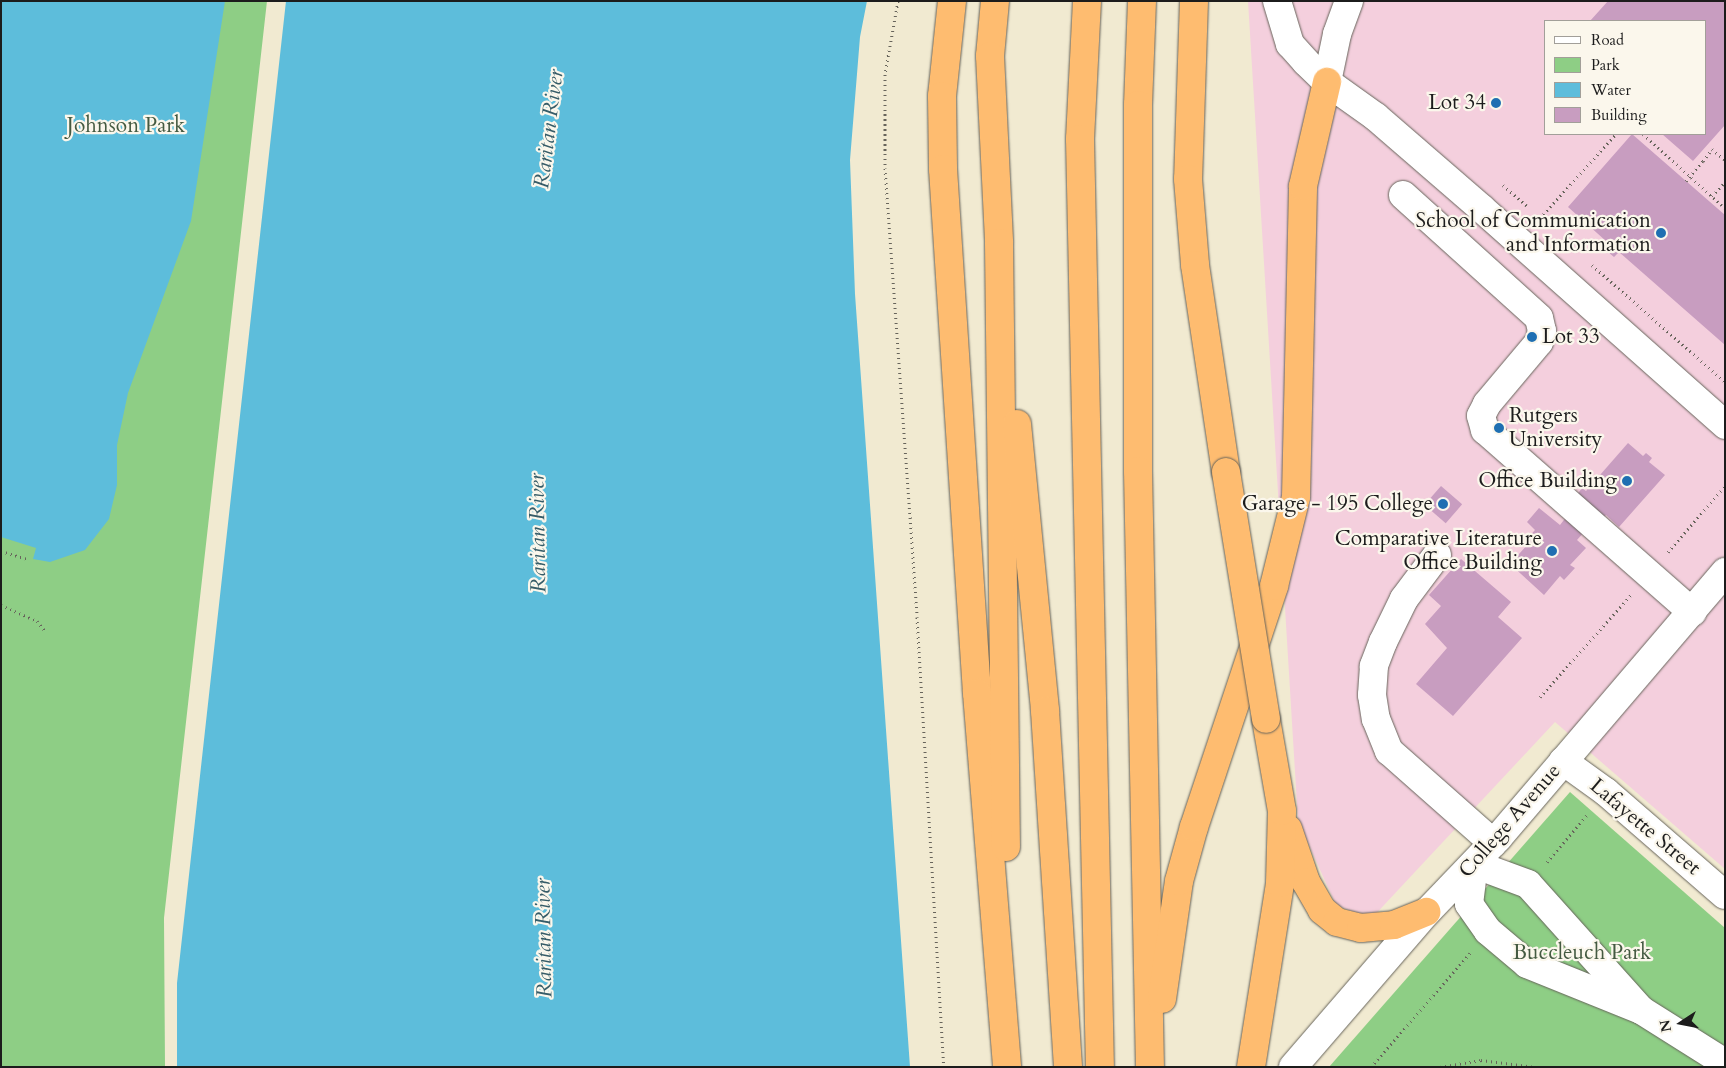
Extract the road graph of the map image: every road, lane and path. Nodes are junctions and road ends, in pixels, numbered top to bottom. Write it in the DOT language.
graph roads {
  1 [pos="898,1"];
  2 [pos="952,1"];
  3 [pos="995,1"];
  4 [pos="1086,1"];
  5 [pos="1142,1"];
  6 [pos="1194,1"];
  7 [pos="1276,1"];
  8 [pos="1349,1"];
  9 [pos="1328,82"];
  10 [pos="1615,135"];
  11 [pos="1645,135"];
  12 [pos="1725,161"];
  13 [pos="1686,181"];
  14 [pos="1725,182"];
  15 [pos="1503,185"];
  16 [pos="1402,195"];
  17 [pos="1712,196"];
  18 [pos="1725,208"];
  19 [pos="1540,218"];
  20 [pos="1547,225"];
  21 [pos="999,243"];
  22 [pos="1584,258"];
  23 [pos="1725,382"];
  24 [pos="1725,425"];
  25 [pos="1,551"];
  26 [pos="1437,555"];
  27 [pos="28,560"];
  28 [pos="1725,572"];
  29 [pos="1,605"];
  30 [pos="1692,612"];
  31 [pos="46,632"];
  32 [pos="1563,761"];
  33 [pos="1282,810"];
  34 [pos="1493,844"];
  35 [pos="1474,864"];
  36 [pos="1725,895"];
  37 [pos="1427,912"];
  38 [pos="1641,1010"];
  39 [pos="1725,1063"];
  40 [pos="944,1067"];
  41 [pos="1008,1067"];
  42 [pos="1068,1067"];
  43 [pos="1100,1067"];
  44 [pos="1151,1067"];
  45 [pos="1251,1067"];
  46 [pos="1293,1067"];
  47 [pos="1440,1067"];
  48 [pos="1535,1067"];
  1 -- 40 [label="path"];
  2 -- 41 [label="highway"];
  3 -- 21 [label="highway"];
  4 -- 43 [label="highway"];
  5 -- 44 [label="highway"];
  6 -- 33 [label="highway, bridge"];
  7 -- 9 [label="street"];
  8 -- 9 [label="street"];
  9 -- 24 [label="street"];
  9 -- 44 [label="highway"];
  10 -- 19 [label="path"];
  11 -- 17 [label="path"];
  12 -- 13 [label="path, bridge"];
  14 -- 17 [label="path"];
  15 -- 19 [label="path"];
  16 -- 30 [label="street"];
  17 -- 18 [label="path"];
  19 -- 20 [label="path"];
  21 -- 41 [label="highway"];
  21 -- 42 [label="highway"];
  22 -- 23 [label="path"];
  25 -- 27 [label="path"];
  26 -- 34 [label="street"];
  28 -- 30 [label="street, College Avenue"];
  29 -- 31 [label="path"];
  30 -- 32 [label="street, College Avenue"];
  32 -- 34 [label="street, College Avenue"];
  32 -- 36 [label="street, Lafayette Street"];
  33 -- 37 [label="highway"];
  33 -- 45 [label="highway"];
  34 -- 35 [label="street, College Avenue"];
  35 -- 37 [label="street, College Avenue"];
  35 -- 38 [label="street"];
  35 -- 38 [label="street"];
  37 -- 46 [label="street, College Avenue"];
  38 -- 39 [label="street"];
  47 -- 48 [label="path"];
}
